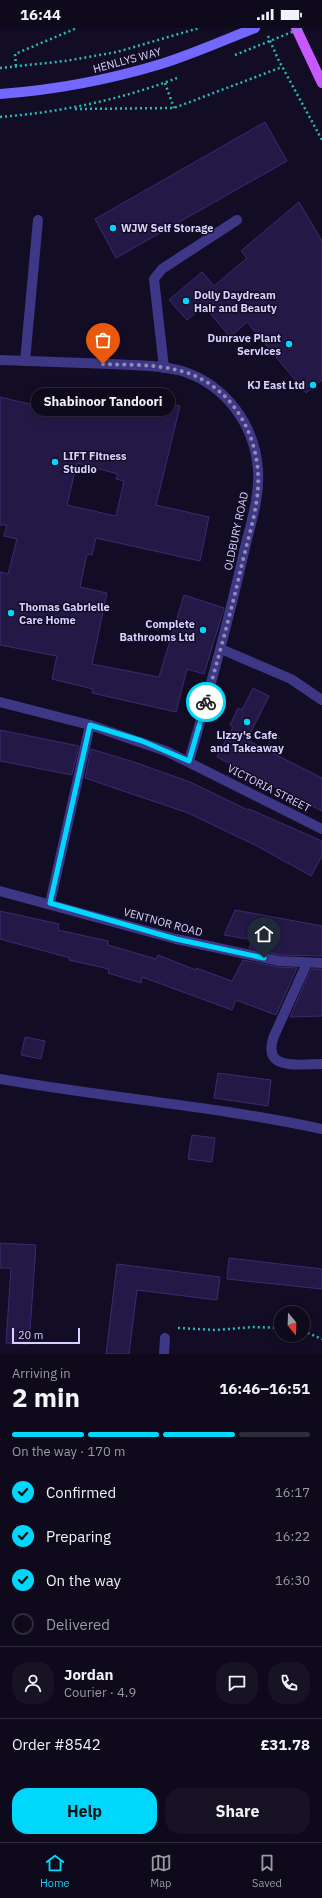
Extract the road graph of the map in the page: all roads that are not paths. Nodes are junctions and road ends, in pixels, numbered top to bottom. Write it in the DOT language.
graph roads {
  1 [pos="255,28"];
  2 [pos="296,28"];
  3 [pos="322,82"];
  4 [pos="0,94"];
  5 [pos="38,220"];
  6 [pos="237,220"];
  7 [pos="0,360"];
  8 [pos="25,361"];
  9 [pos="164,368"];
  10 [pos="220,649"];
  11 [pos="322,700"];
  12 [pos="0,702"];
  13 [pos="90,725"];
  14 [pos="189,761"];
  15 [pos="322,829"];
  16 [pos="0,890"];
  17 [pos="50,903"];
  18 [pos="307,963"];
  19 [pos="322,963"];
  20 [pos="322,1064"];
  21 [pos="0,1079"];
  22 [pos="322,1129"];
  23 [pos="166,1338"];
  24 [pos="164,1354"];
  1 -- 4 [label="street, HENLLYS WAY"];
  2 -- 3 [label="main road"];
  5 -- 8 [label="street"];
  6 -- 9 [label="street"];
  7 -- 8 [label="street, OLDBURY ROAD"];
  8 -- 9 [label="street, OLDBURY ROAD"];
  9 -- 10 [label="street, OLDBURY ROAD"];
  10 -- 11 [label="street"];
  10 -- 14 [label="street, OLDBURY ROAD"];
  12 -- 13 [label="street, VICTORIA STREET"];
  13 -- 14 [label="street, VICTORIA STREET"];
  13 -- 17 [label="street"];
  14 -- 15 [label="street, VICTORIA STREET"];
  16 -- 17 [label="street, VENTNOR ROAD"];
  17 -- 18 [label="street, VENTNOR ROAD"];
  18 -- 19 [label="street, VENTNOR ROAD"];
  18 -- 20 [label="street"];
  21 -- 22 [label="street"];
  23 -- 24 [label="street"];
}
